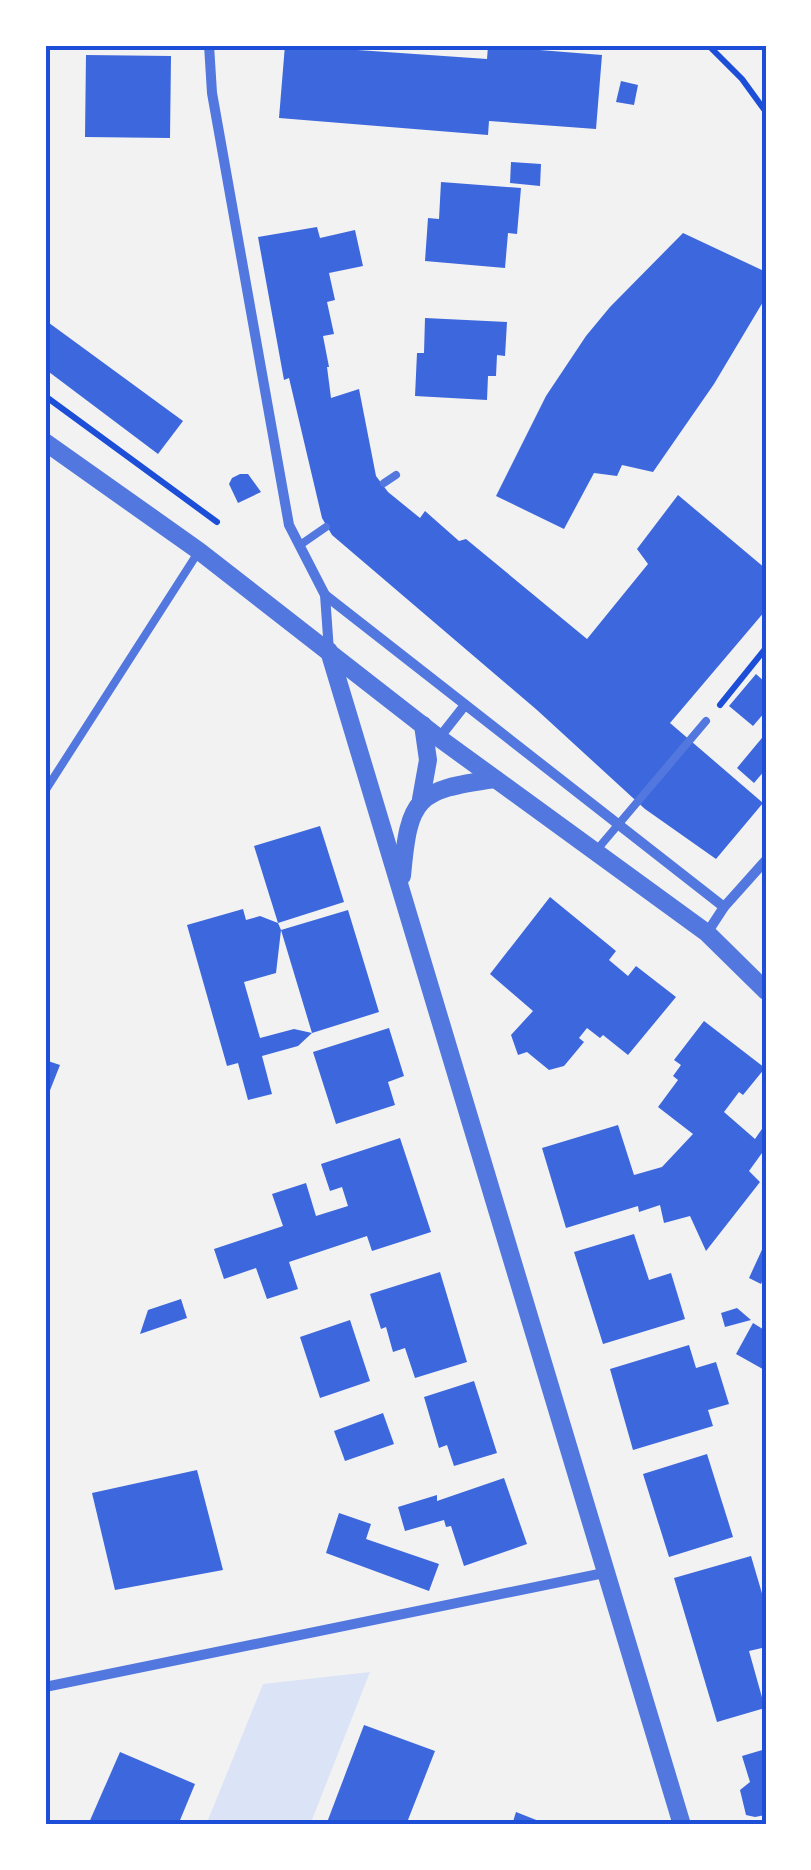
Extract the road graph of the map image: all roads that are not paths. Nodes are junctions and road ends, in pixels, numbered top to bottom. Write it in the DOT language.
graph roads {
  1 [pos="208,45"];
  2 [pos="45,442"];
  3 [pos="396,475"];
  4 [pos="384,483"];
  5 [pos="326,527"];
  6 [pos="300,545"];
  7 [pos="199,551"];
  8 [pos="325,595"];
  9 [pos="329,651"];
  10 [pos="465,705"];
  11 [pos="706,721"];
  12 [pos="423,725"];
  13 [pos="439,738"];
  14 [pos="495,779"];
  15 [pos="45,791"];
  16 [pos="421,799"];
  17 [pos="617,825"];
  18 [pos="595,852"];
  19 [pos="766,860"];
  20 [pos="401,886"];
  21 [pos="724,908"];
  22 [pos="707,933"];
  23 [pos="766,991"];
  24 [pos="604,1573"];
  25 [pos="45,1686"];
  26 [pos="682,1825"];
  1 -- 6 [label="street"];
  2 -- 7 [label="street"];
  3 -- 4 [label="lane"];
  5 -- 6 [label="lane"];
  6 -- 8 [label="street"];
  7 -- 9 [label="street"];
  7 -- 15 [label="lane"];
  8 -- 9 [label="street"];
  8 -- 10 [label="street"];
  9 -- 12 [label="street"];
  9 -- 20 [label="street"];
  10 -- 13 [label="street"];
  10 -- 17 [label="street"];
  11 -- 17 [label="lane"];
  12 -- 13 [label="street"];
  12 -- 16 [label="street"];
  13 -- 14 [label="street"];
  14 -- 16 [label="street"];
  14 -- 18 [label="street"];
  16 -- 20 [label="street"];
  17 -- 18 [label="lane"];
  17 -- 21 [label="street"];
  18 -- 22 [label="street"];
  19 -- 21 [label="street"];
  20 -- 24 [label="street"];
  21 -- 22 [label="street"];
  22 -- 23 [label="street"];
  24 -- 25 [label="street"];
  24 -- 26 [label="street"];
}
